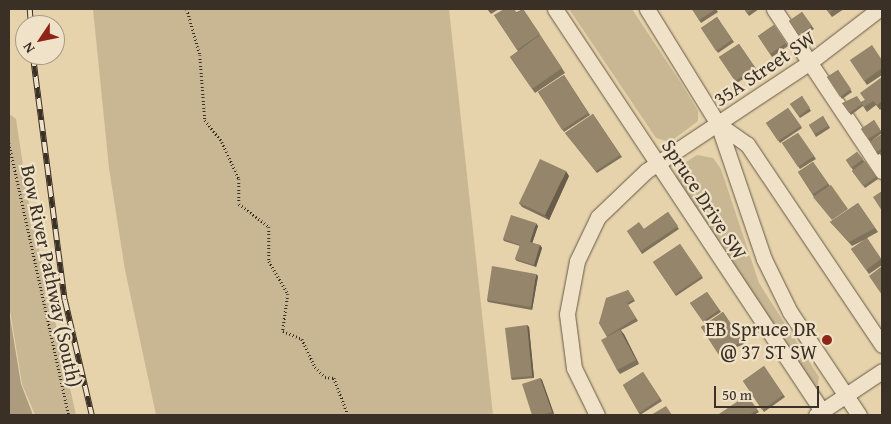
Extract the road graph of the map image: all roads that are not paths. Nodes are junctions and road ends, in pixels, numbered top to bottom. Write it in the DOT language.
graph roads {
  1 [pos="555,9"];
  2 [pos="647,9"];
  3 [pos="774,9"];
  4 [pos="879,9"];
  5 [pos="810,62"];
  6 [pos="718,124"];
  7 [pos="657,163"];
  8 [pos="882,170"];
  9 [pos="882,346"];
  10 [pos="882,371"];
  11 [pos="845,395"];
  12 [pos="819,413"];
  13 [pos="597,415"];
  14 [pos="859,415"];
  1 -- 7 [label="street, Spruce Drive SW"];
  2 -- 6 [label="street, Spruce Drive SW"];
  3 -- 5 [label="street"];
  4 -- 5 [label="street, 35A Street SW"];
  5 -- 6 [label="street, 35A Street SW"];
  5 -- 8 [label="street"];
  6 -- 7 [label="street, 35A Street SW"];
  6 -- 9 [label="street, Spruce Drive SW"];
  6 -- 11 [label="street, Spruce Drive SW"];
  7 -- 12 [label="street, Spruce Drive SW"];
  7 -- 13 [label="street, 35A Street SW"];
  10 -- 11 [label="street"];
  11 -- 12 [label="street"];
  11 -- 14 [label="street, Spruce Drive SW"];
}
